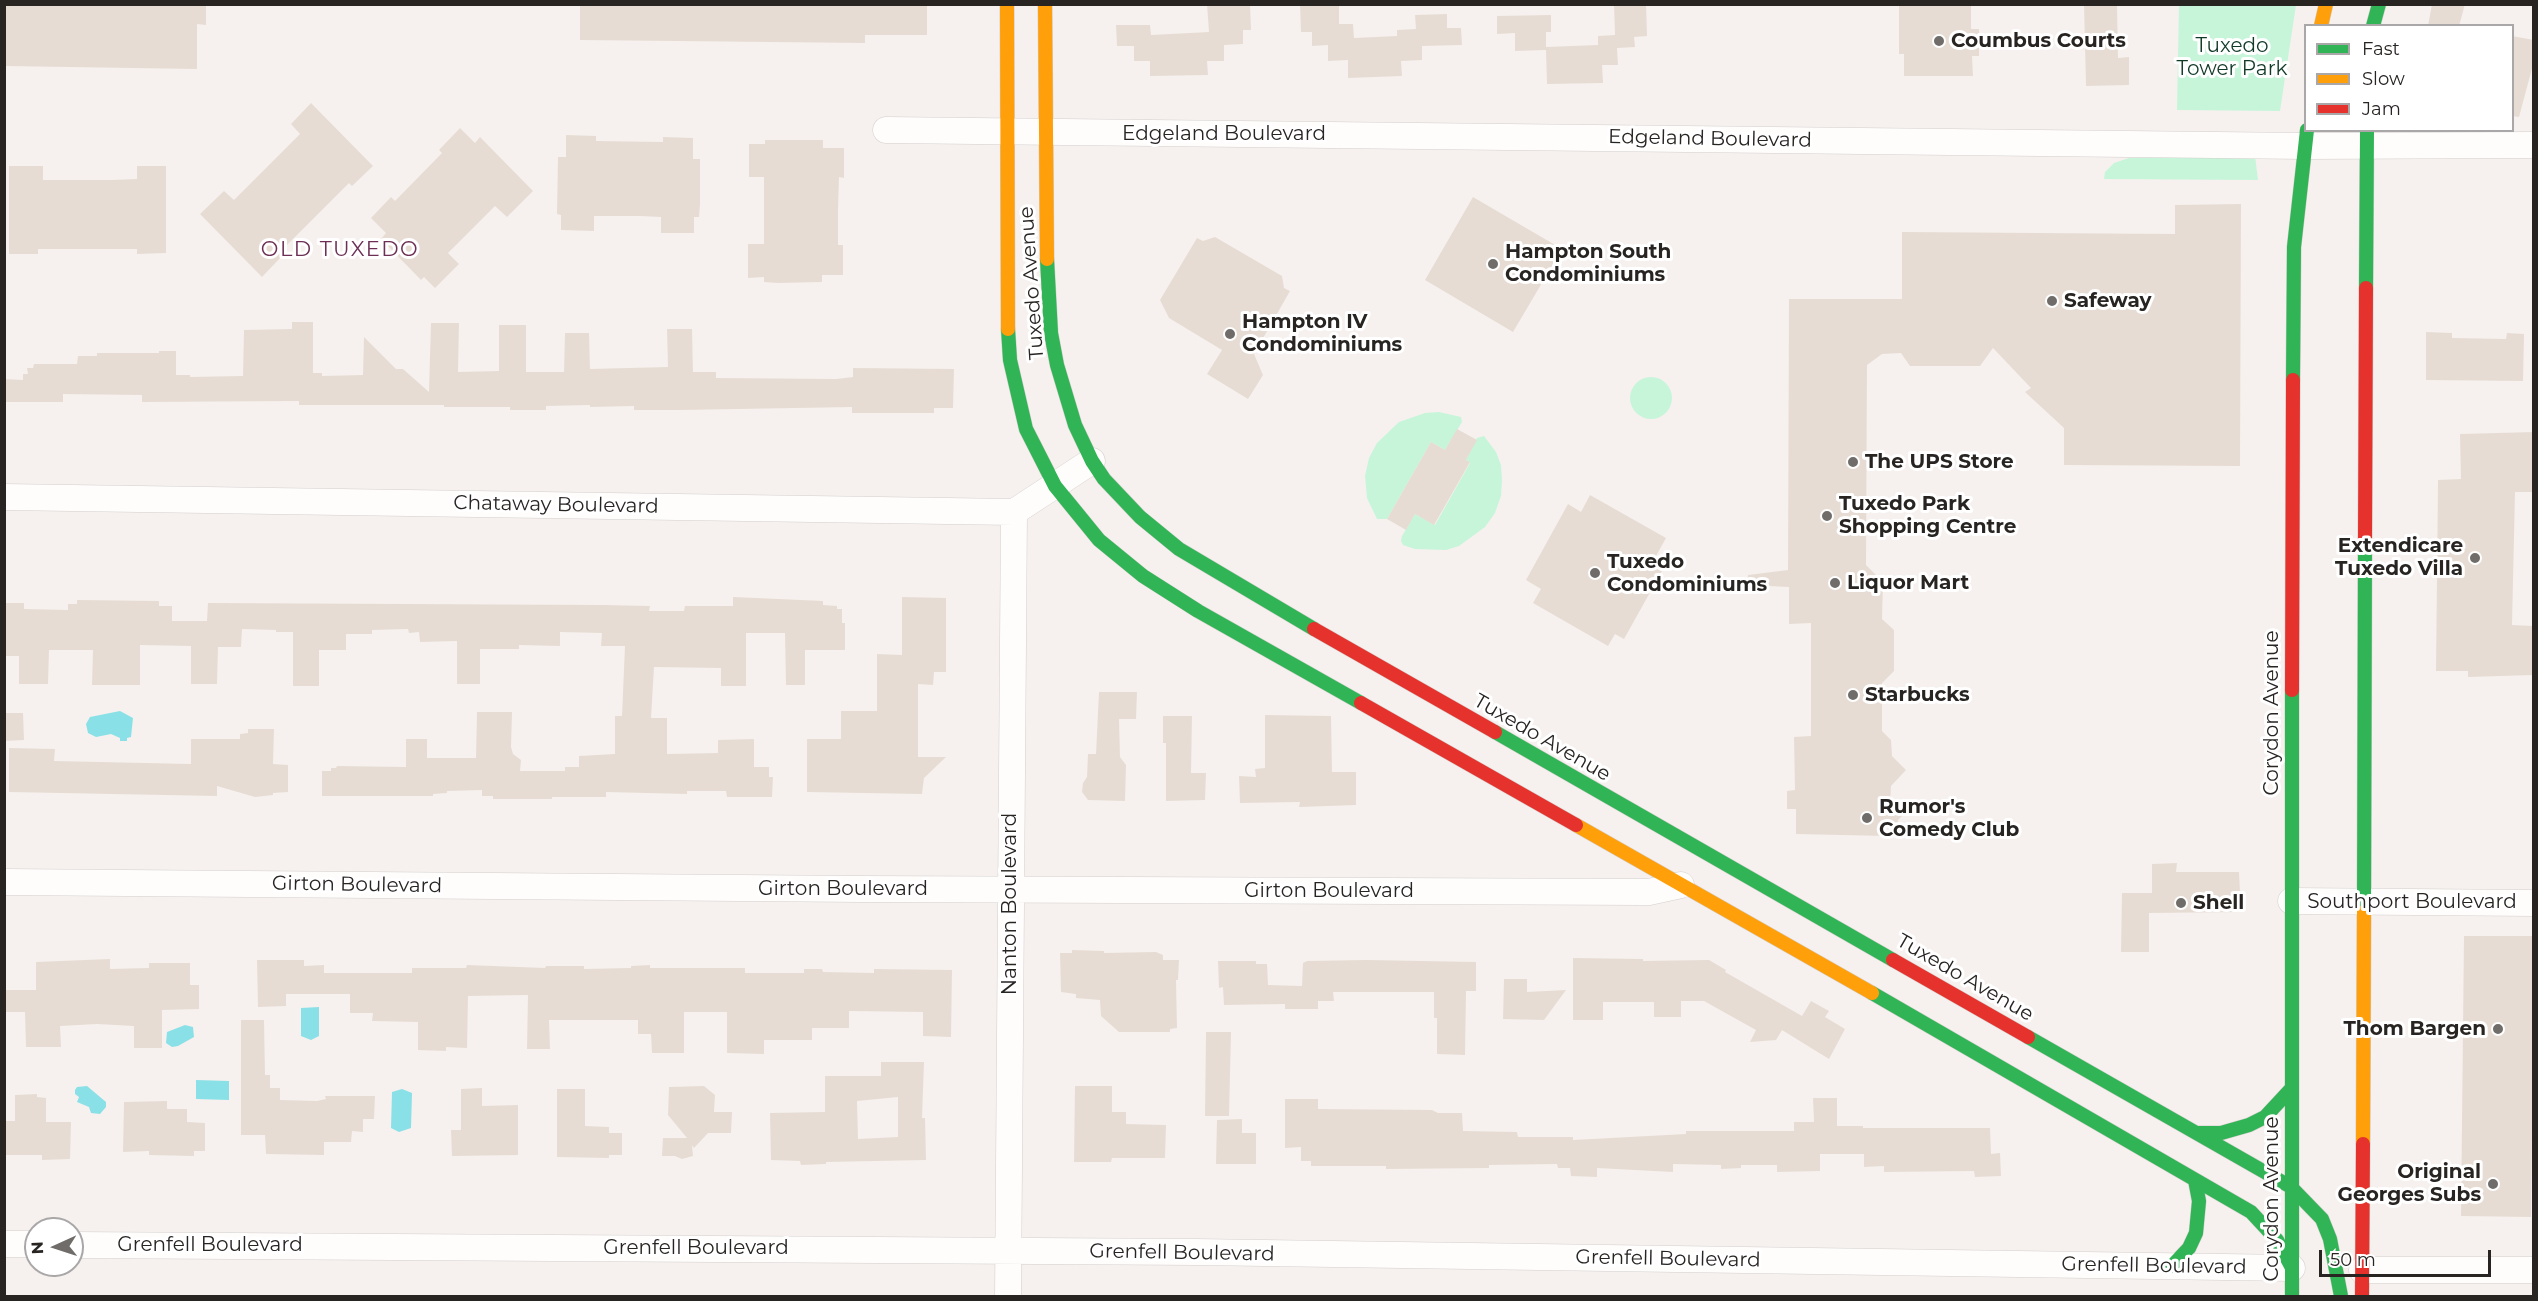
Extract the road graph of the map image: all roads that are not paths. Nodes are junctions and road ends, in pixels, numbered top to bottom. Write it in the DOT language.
graph roads {
  1 [pos="1007,4"];
  2 [pos="1045,4"];
  3 [pos="2326,4"];
  4 [pos="2379,4"];
  5 [pos="2321,24"];
  6 [pos="2374,24"];
  7 [pos="886,130"];
  8 [pos="1005,132"];
  9 [pos="1044,133"];
  10 [pos="2306,138"];
  11 [pos="2367,138"];
  12 [pos="2534,145"];
  13 [pos="1092,461"];
  14 [pos="1055,486"];
  15 [pos="4,497"];
  16 [pos="1014,512"];
  17 [pos="4,882"];
  18 [pos="1681,885"];
  19 [pos="1010,890"];
  20 [pos="2291,901"];
  21 [pos="2363,901"];
  22 [pos="2534,903"];
  23 [pos="2291,1089"];
  24 [pos="2197,1133"];
  25 [pos="2195,1180"];
  26 [pos="2291,1186"];
  27 [pos="4,1244"];
  28 [pos="24,1245"];
  29 [pos="84,1245"];
  30 [pos="1008,1251"];
  31 [pos="2172,1266"];
  32 [pos="2292,1268"];
  33 [pos="2362,1270"];
  34 [pos="2534,1270"];
  35 [pos="1008,1296"];
  36 [pos="2292,1296"];
  37 [pos="2341,1296"];
  38 [pos="2362,1296"];
  1 -- 8 [label="main road, Tuxedo Avenue"];
  2 -- 9 [label="main road, Tuxedo Avenue"];
  3 -- 5 [label="main road"];
  4 -- 6 [label="main road"];
  7 -- 8 [label="street, Edgeland Boulevard"];
  8 -- 9 [label="street, Edgeland Boulevard"];
  8 -- 14 [label="main road, Tuxedo Avenue"];
  9 -- 10 [label="street, Edgeland Boulevard"];
  9 -- 13 [label="main road, Tuxedo Avenue"];
  10 -- 11 [label="street, Edgeland Boulevard"];
  10 -- 20 [label="main road, Corydon Avenue"];
  11 -- 12 [label="street, Edgeland Boulevard"];
  11 -- 21 [label="main road"];
  13 -- 14 [label="street"];
  13 -- 24 [label="main road, Tuxedo Avenue"];
  14 -- 16 [label="street"];
  14 -- 18 [label="main road, Tuxedo Avenue"];
  15 -- 16 [label="street, Chataway Boulevard"];
  16 -- 19 [label="street, Nanton Boulevard"];
  17 -- 19 [label="street, Girton Boulevard"];
  18 -- 19 [label="street, Girton Boulevard"];
  18 -- 25 [label="main road, Tuxedo Avenue"];
  19 -- 30 [label="street, Nanton Boulevard"];
  20 -- 21 [label="street, Southport Boulevard"];
  20 -- 23 [label="main road, Corydon Avenue"];
  21 -- 22 [label="street, Southport Boulevard"];
  21 -- 33 [label="main road"];
  23 -- 24 [label="main road"];
  23 -- 26 [label="main road, Corydon Avenue"];
  24 -- 26 [label="main road, Tuxedo Avenue"];
  25 -- 31 [label="main road"];
  25 -- 32 [label="main road, Tuxedo Avenue"];
  26 -- 32 [label="main road, Corydon Avenue"];
  26 -- 37 [label="main road, Tuxedo Avenue"];
  27 -- 28 [label="street"];
  29 -- 30 [label="street, Grenfell Boulevard"];
  30 -- 31 [label="street, Grenfell Boulevard"];
  30 -- 35 [label="street, Nanton Boulevard"];
  31 -- 32 [label="street, Grenfell Boulevard"];
  32 -- 36 [label="main road, Corydon Avenue"];
  33 -- 34 [label="street"];
  33 -- 38 [label="main road"];
}
